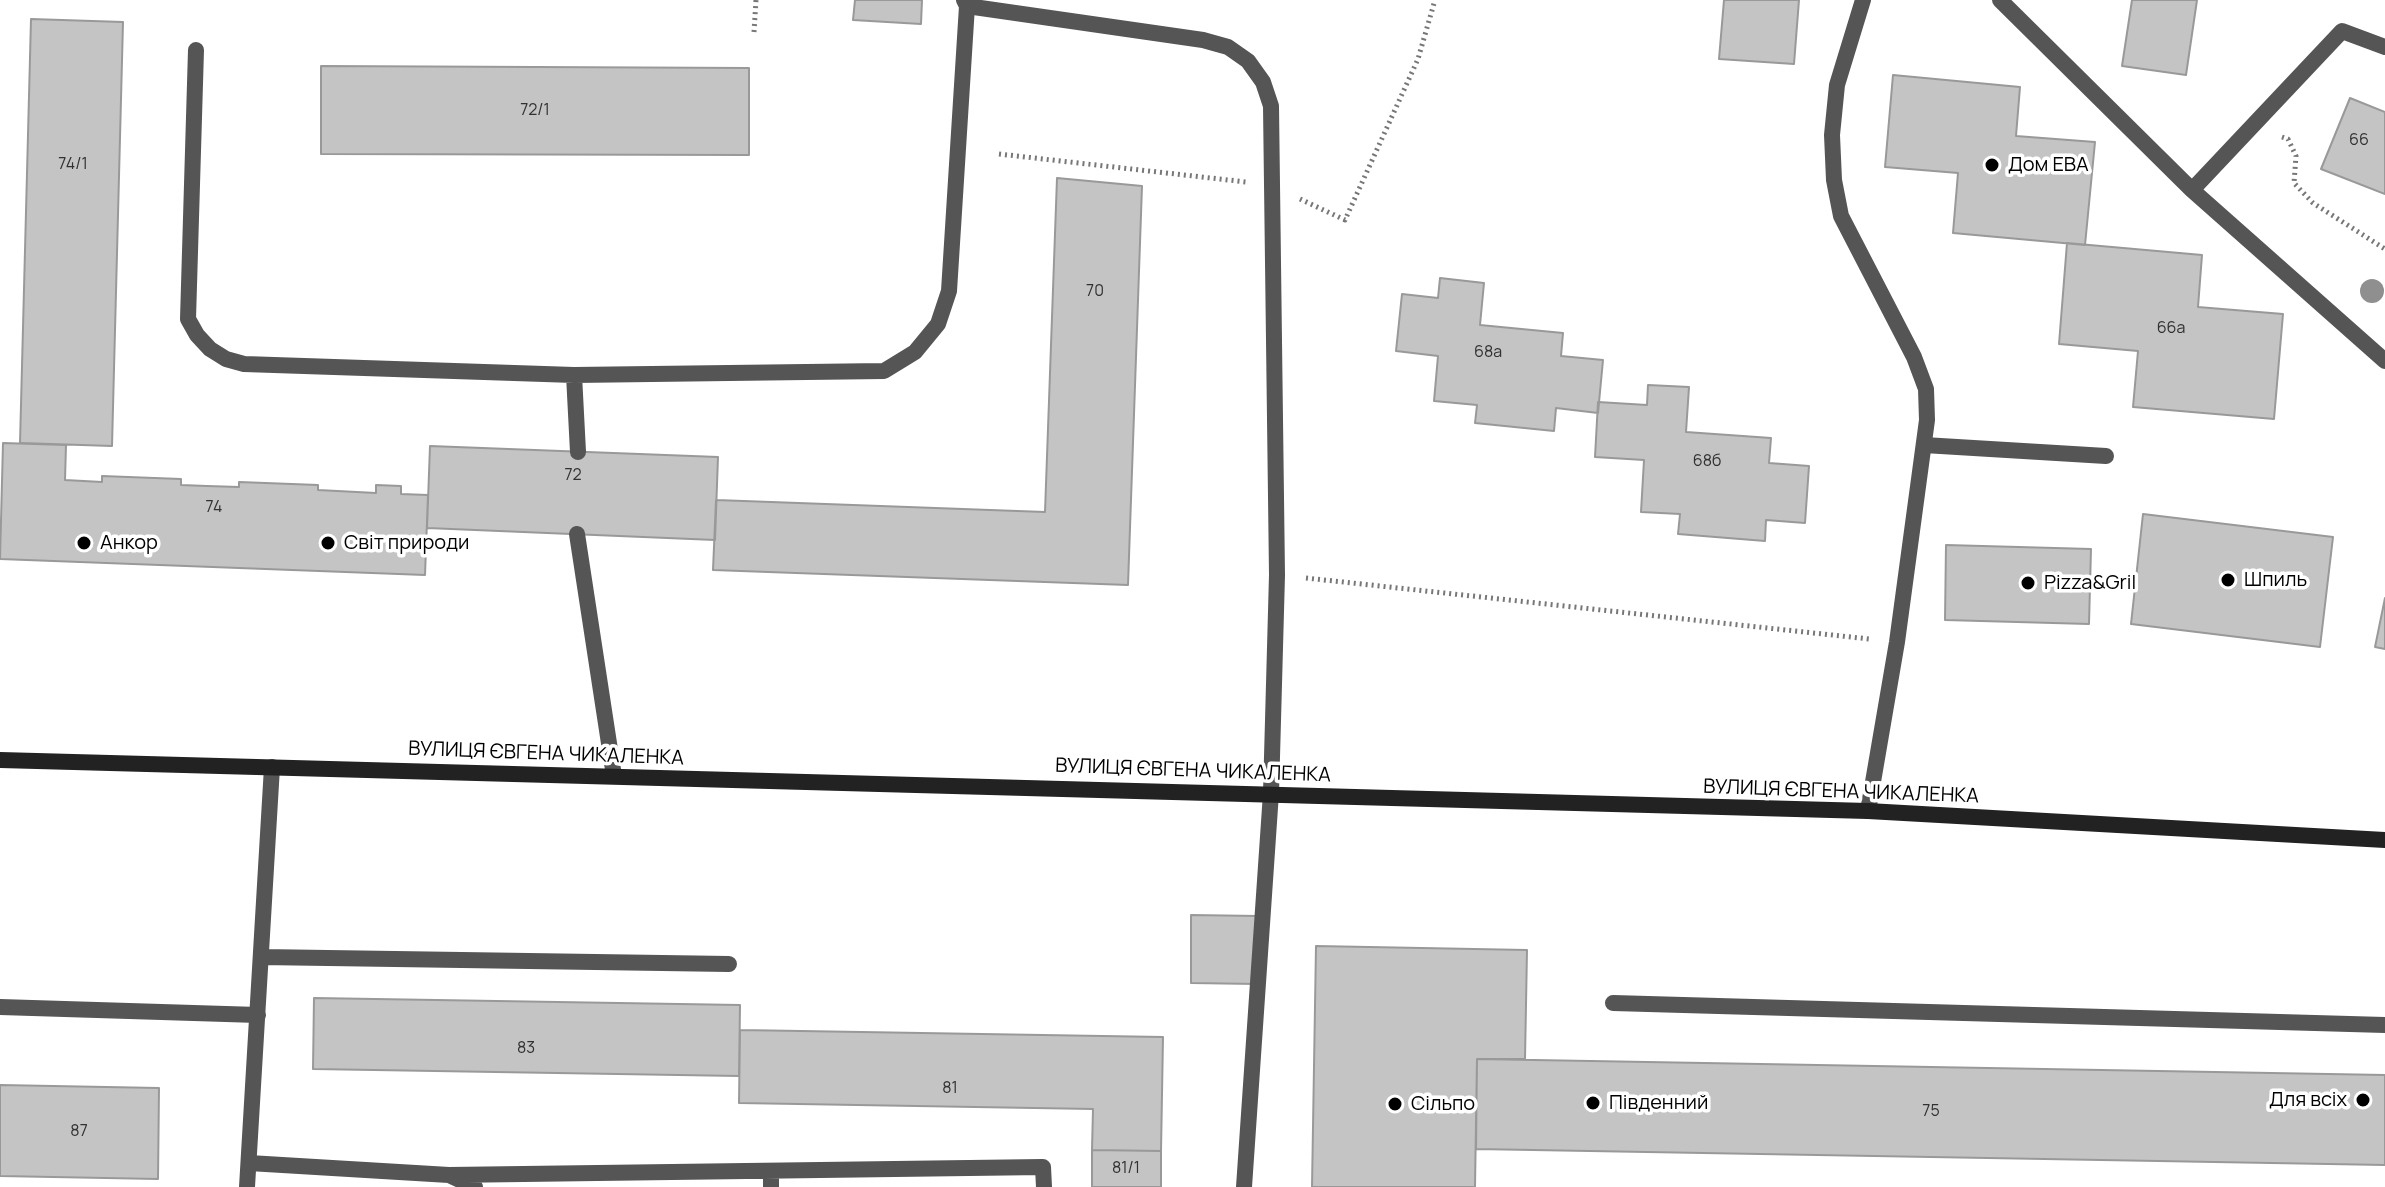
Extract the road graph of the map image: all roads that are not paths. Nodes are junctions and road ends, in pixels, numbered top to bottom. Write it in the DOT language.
graph roads {
  1 [pos="1863,0"];
  2 [pos="2000,0"];
  3 [pos="965,3"];
  4 [pos="2385,47"];
  5 [pos="196,50"];
  6 [pos="2192,190"];
  7 [pos="2385,361"];
  8 [pos="574,375"];
  9 [pos="1924,445"];
  10 [pos="578,452"];
  11 [pos="2106,456"];
  12 [pos="577,534"];
  13 [pos="0,760"];
  14 [pos="272,767"];
  15 [pos="614,776"];
  16 [pos="1271,793"];
  17 [pos="1868,811"];
  18 [pos="2385,840"];
  19 [pos="261,957"];
  20 [pos="729,964"];
  21 [pos="1613,1003"];
  22 [pos="0,1007"];
  23 [pos="258,1015"];
  24 [pos="2385,1025"];
  25 [pos="249,1163"];
  26 [pos="449,1175"];
  27 [pos="771,1179"];
  28 [pos="247,1187"];
  29 [pos="475,1187"];
  30 [pos="1044,1187"];
  31 [pos="1244,1187"];
  1 -- 9 [label="lane"];
  2 -- 6 [label="lane"];
  3 -- 8 [label="lane"];
  3 -- 16 [label="lane"];
  4 -- 6 [label="lane"];
  5 -- 8 [label="lane"];
  6 -- 7 [label="lane"];
  8 -- 10 [label="lane"];
  9 -- 11 [label="lane"];
  9 -- 17 [label="lane"];
  12 -- 15 [label="lane"];
  13 -- 14 [label="main road, ВУЛИЦЯ ЄВГЕНА ЧИКАЛЕНКА"];
  14 -- 15 [label="main road, ВУЛИЦЯ ЄВГЕНА ЧИКАЛЕНКА"];
  14 -- 19 [label="lane"];
  15 -- 16 [label="main road, ВУЛИЦЯ ЄВГЕНА ЧИКАЛЕНКА"];
  16 -- 17 [label="main road, ВУЛИЦЯ ЄВГЕНА ЧИКАЛЕНКА"];
  16 -- 31 [label="lane"];
  17 -- 18 [label="main road, ВУЛИЦЯ ЄВГЕНА ЧИКАЛЕНКА"];
  19 -- 20 [label="lane"];
  19 -- 23 [label="lane"];
  21 -- 24 [label="lane"];
  22 -- 23 [label="lane"];
  23 -- 25 [label="lane"];
  25 -- 26 [label="lane"];
  25 -- 28 [label="lane"];
  26 -- 27 [label="lane"];
  26 -- 29 [label="lane"];
  27 -- 30 [label="lane"];
}
